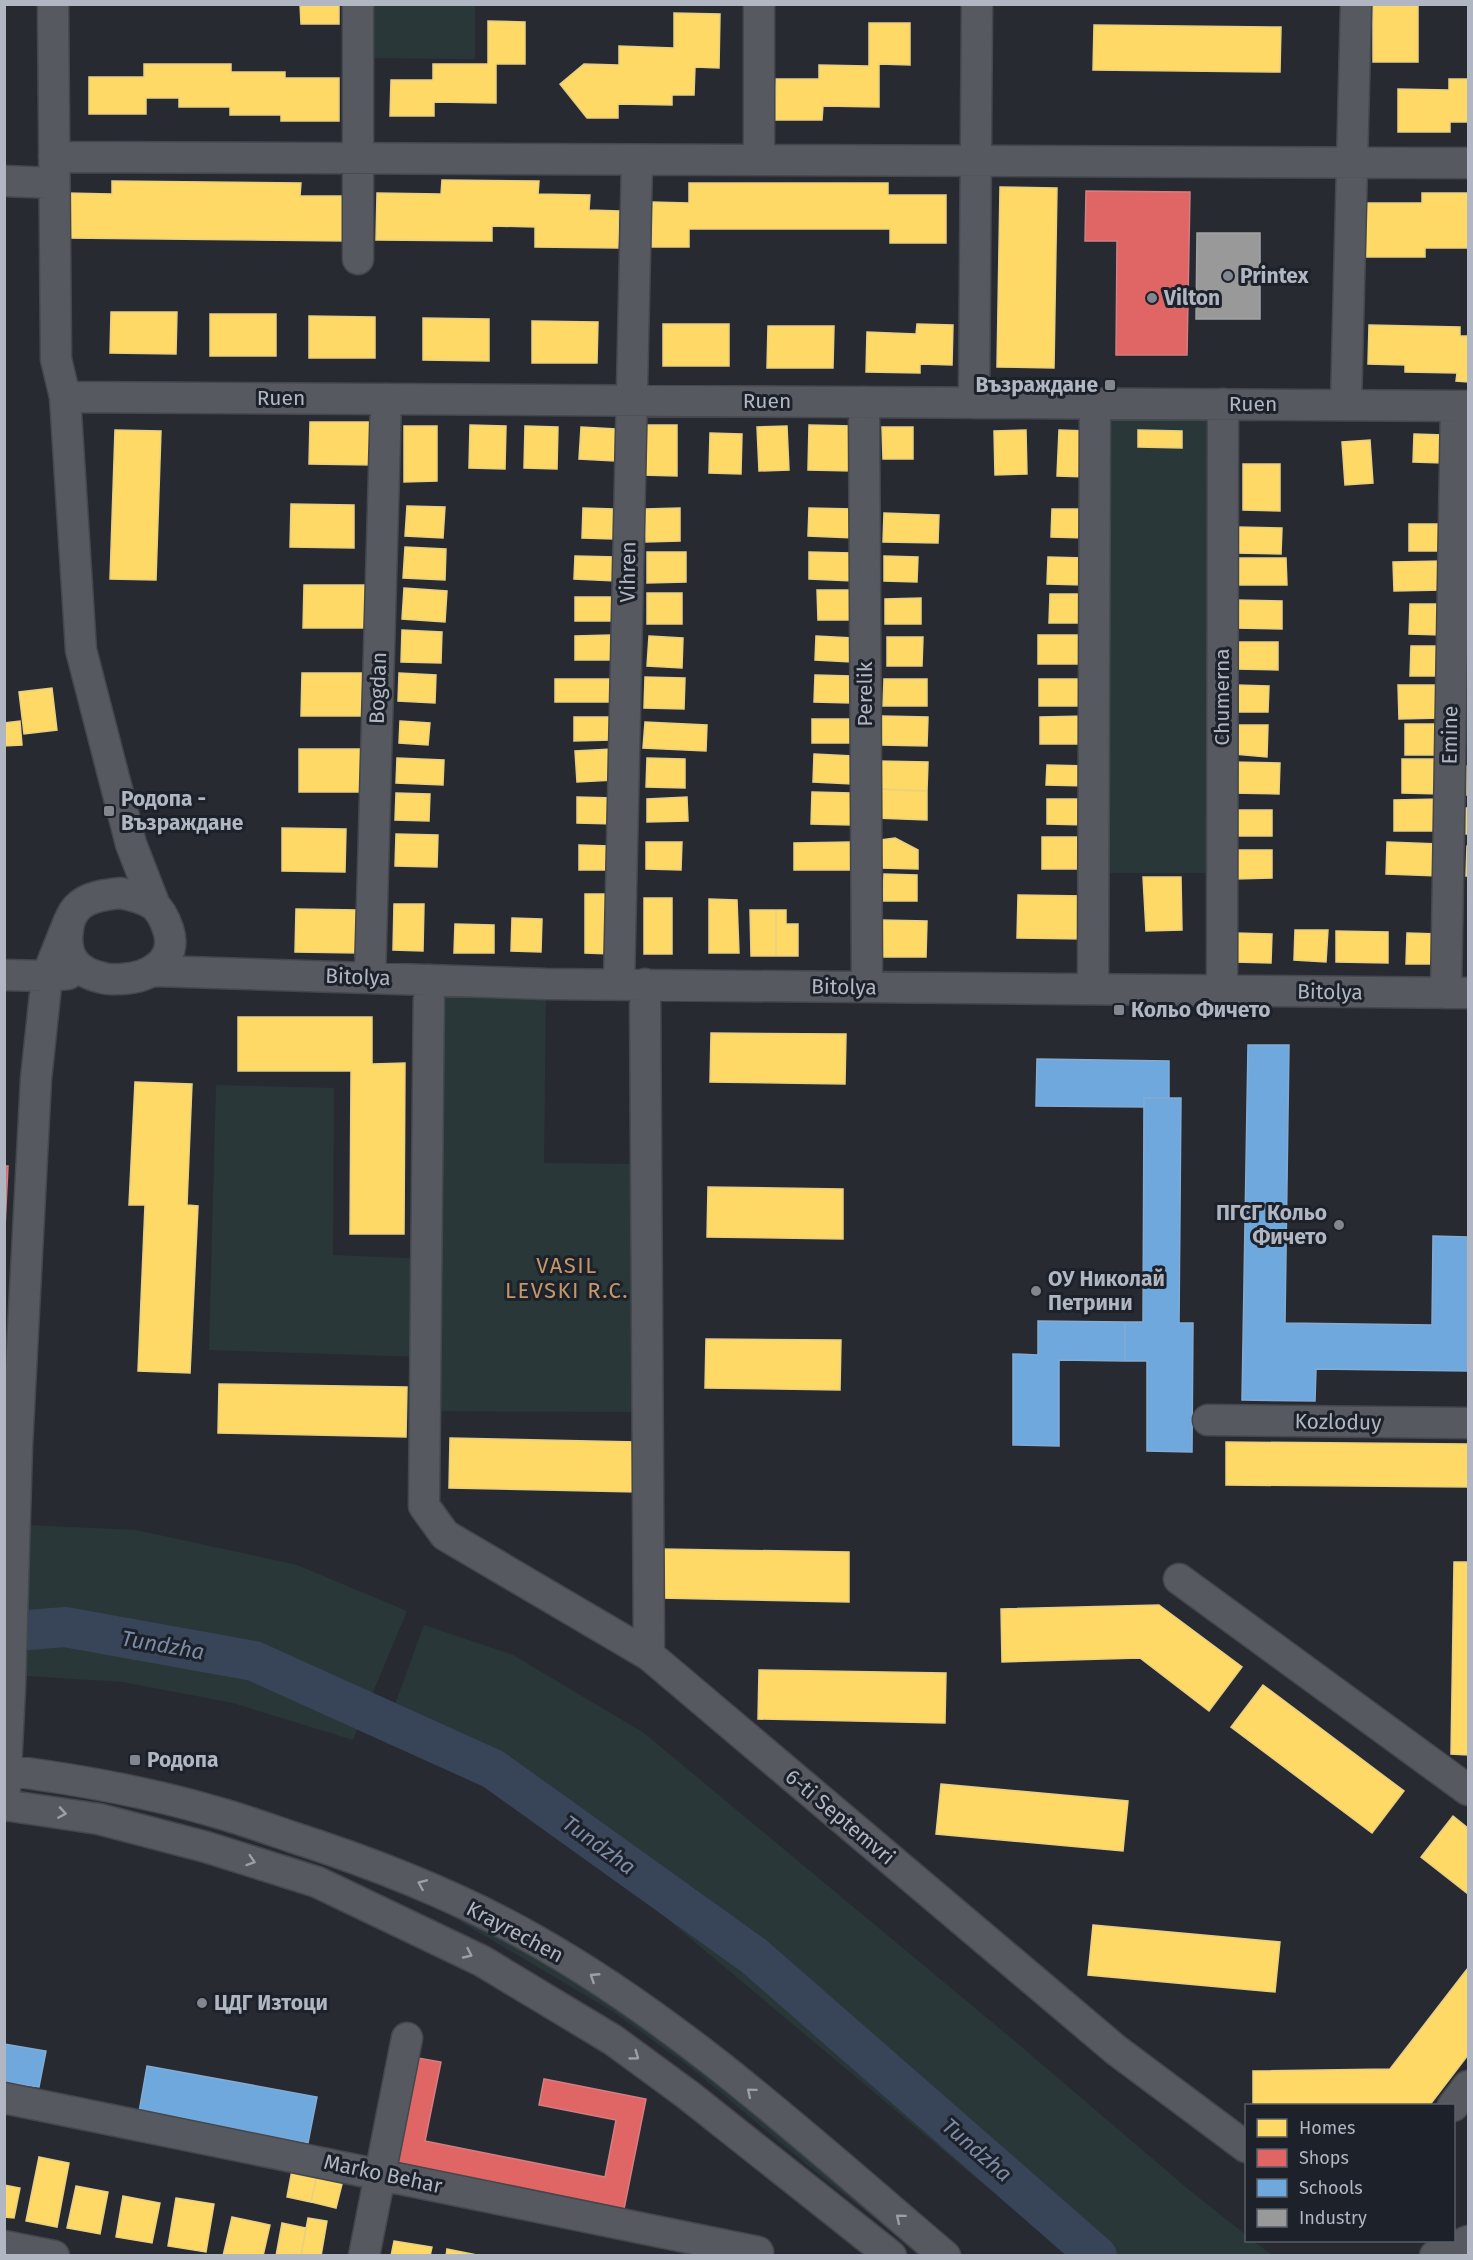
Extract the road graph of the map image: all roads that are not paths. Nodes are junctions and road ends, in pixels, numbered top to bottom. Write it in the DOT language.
graph roads {
  1 [pos="53,4"];
  2 [pos="358,4"];
  3 [pos="759,4"];
  4 [pos="977,4"];
  5 [pos="1356,4"];
  6 [pos="357,158"];
  7 [pos="637,160"];
  8 [pos="759,160"];
  9 [pos="976,160"];
  10 [pos="1352,162"];
  11 [pos="1468,163"];
  12 [pos="54,170"];
  13 [pos="4,181"];
  14 [pos="358,259"];
  15 [pos="65,397"];
  16 [pos="386,399"];
  17 [pos="632,400"];
  18 [pos="864,402"];
  19 [pos="974,403"];
  20 [pos="1095,403"];
  21 [pos="1223,404"];
  22 [pos="1346,405"];
  23 [pos="1462,406"];
  24 [pos="131,844"];
  25 [pos="105,895"];
  26 [pos="155,906"];
  27 [pos="69,921"];
  28 [pos="170,935"];
  29 [pos="155,971"];
  30 [pos="86,972"];
  31 [pos="219,972"];
  32 [pos="4,975"];
  33 [pos="47,976"];
  34 [pos="370,977"];
  35 [pos="429,980"];
  36 [pos="632,984"];
  37 [pos="867,987"];
  38 [pos="1092,989"];
  39 [pos="1222,991"];
  40 [pos="1457,993"];
  41 [pos="1208,1420"];
  42 [pos="1468,1423"];
  43 [pos="11,1446"];
  44 [pos="1179,1579"];
  45 [pos="649,1655"];
  46 [pos="5,1770"];
  47 [pos="1468,1790"];
  48 [pos="4,1799"];
  49 [pos="4,1805"];
  50 [pos="407,2038"];
  51 [pos="1468,2086"];
  52 [pos="4,2098"];
  53 [pos="1454,2104"];
  54 [pos="1245,2146"];
  55 [pos="380,2173"];
  56 [pos="1468,2242"];
  57 [pos="4,2246"];
  58 [pos="761,2254"];
  59 [pos="54,2256"];
  60 [pos="364,2256"];
  61 [pos="891,2256"];
  62 [pos="945,2256"];
  63 [pos="1435,2256"];
  64 [pos="1453,2256"];
  1 -- 12 [label="street"];
  2 -- 6 [label="street"];
  3 -- 8 [label="street"];
  4 -- 9 [label="street"];
  5 -- 10 [label="street"];
  6 -- 7 [label="street"];
  6 -- 12 [label="street"];
  6 -- 14 [label="street"];
  7 -- 8 [label="street"];
  7 -- 17 [label="street, Vihren"];
  8 -- 9 [label="street"];
  9 -- 10 [label="street"];
  9 -- 19 [label="street"];
  10 -- 11 [label="street"];
  10 -- 22 [label="street"];
  12 -- 13 [label="street"];
  12 -- 15 [label="street"];
  15 -- 16 [label="street, Ruen"];
  15 -- 24 [label="street"];
  16 -- 17 [label="street, Ruen"];
  16 -- 34 [label="street, Bogdan"];
  17 -- 18 [label="street, Ruen"];
  17 -- 36 [label="street, Vihren"];
  18 -- 19 [label="street, Ruen"];
  18 -- 37 [label="street, Perelik"];
  19 -- 20 [label="street, Ruen"];
  20 -- 21 [label="street, Ruen"];
  20 -- 38 [label="street"];
  21 -- 22 [label="street, Ruen"];
  21 -- 39 [label="street, Chumerna"];
  22 -- 23 [label="street, Ruen"];
  23 -- 40 [label="street, Emine"];
  24 -- 25 [label="street"];
  24 -- 26 [label="street"];
  25 -- 26 [label="street"];
  25 -- 27 [label="street"];
  26 -- 28 [label="street"];
  27 -- 30 [label="street"];
  27 -- 33 [label="street"];
  28 -- 29 [label="street"];
  28 -- 31 [label="street"];
  29 -- 30 [label="street"];
  29 -- 31 [label="street, Bitolya"];
  30 -- 33 [label="street"];
  31 -- 34 [label="street, Bitolya"];
  32 -- 33 [label="street"];
  33 -- 43 [label="street"];
  34 -- 35 [label="street, Bitolya"];
  35 -- 36 [label="street, Bitolya"];
  35 -- 45 [label="street, 6-ti Septemvri"];
  36 -- 37 [label="street, Bitolya"];
  36 -- 45 [label="street, Vihren"];
  37 -- 38 [label="street, Bitolya"];
  38 -- 39 [label="street, Bitolya"];
  39 -- 40 [label="street, Bitolya"];
  41 -- 42 [label="street, Kozloduy"];
  43 -- 46 [label="street"];
  44 -- 47 [label="street"];
  45 -- 54 [label="street, 6-ti Septemvri"];
  46 -- 48 [label="street"];
  62 -- 46 [label="street, Krayrechen, one-way"];
  49 -- 61 [label="street, Krayrechen, one-way"];
  50 -- 55 [label="street"];
  51 -- 53 [label="street"];
  52 -- 55 [label="street, Marko Behar"];
  55 -- 58 [label="street, Marko Behar"];
  55 -- 60 [label="street"];
  56 -- 63 [label="street"];
  56 -- 64 [label="street"];
  57 -- 59 [label="street"];
}
